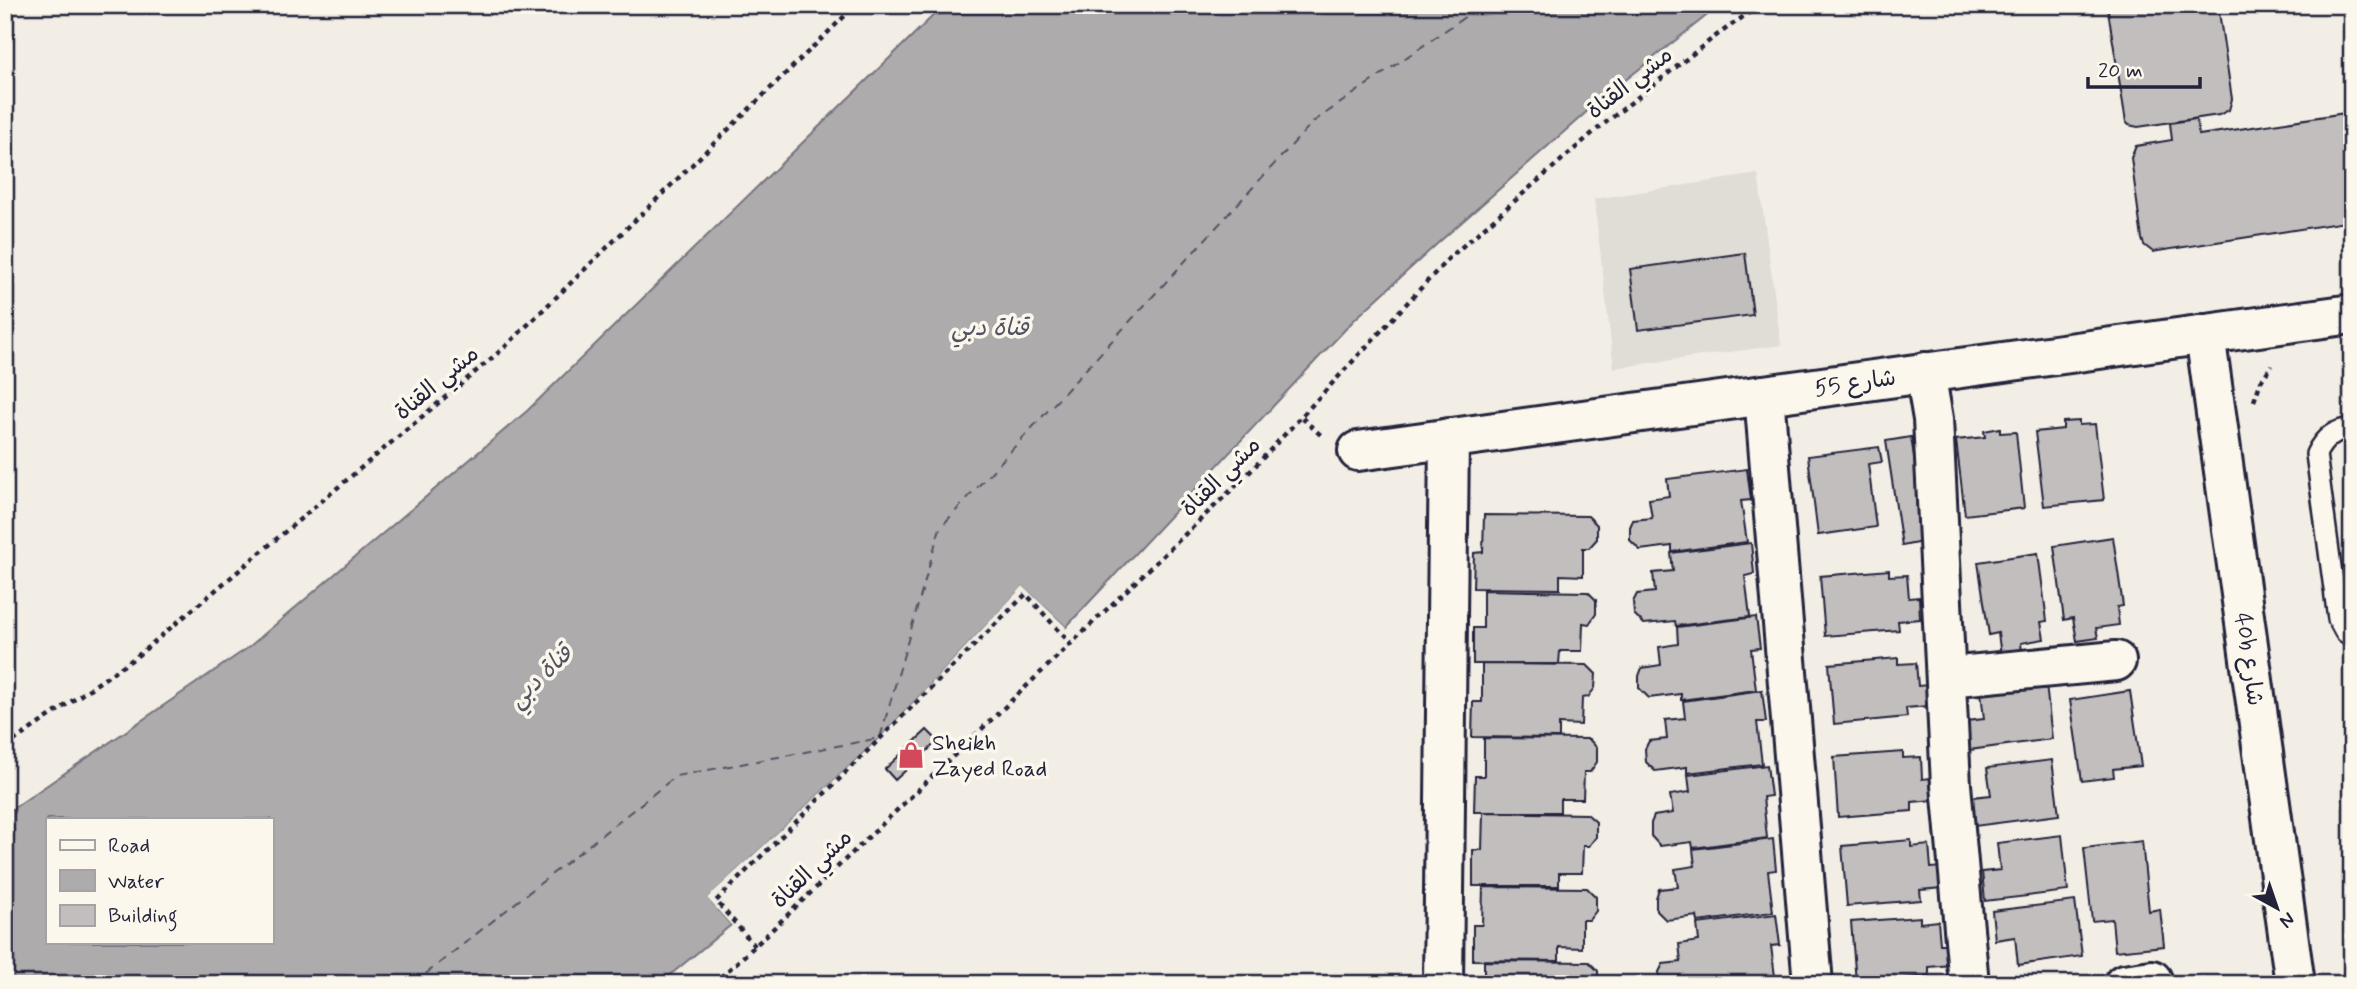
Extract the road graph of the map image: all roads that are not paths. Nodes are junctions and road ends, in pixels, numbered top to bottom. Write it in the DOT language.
graph roads {
  1 [pos="2352,314"];
  2 [pos="2205,334"];
  3 [pos="1924,372"];
  4 [pos="1764,395"];
  5 [pos="2352,428"];
  6 [pos="1450,438"];
  7 [pos="1358,452"];
  8 [pos="2352,637"];
  9 [pos="2116,661"];
  10 [pos="1947,677"];
  11 [pos="1443,984"];
  12 [pos="1813,984"];
  13 [pos="1969,984"];
  14 [pos="2295,984"];
  1 -- 2 [label="street, شارع 55"];
  2 -- 3 [label="street, شارع 55"];
  2 -- 14 [label="street, 40b شارع"];
  3 -- 4 [label="street, شارع 55"];
  3 -- 10 [label="street"];
  4 -- 6 [label="street, شارع 55"];
  4 -- 12 [label="street"];
  5 -- 8 [label="lane"];
  6 -- 7 [label="street, شارع 55"];
  6 -- 11 [label="street"];
  9 -- 10 [label="street"];
  10 -- 13 [label="street"];
}
